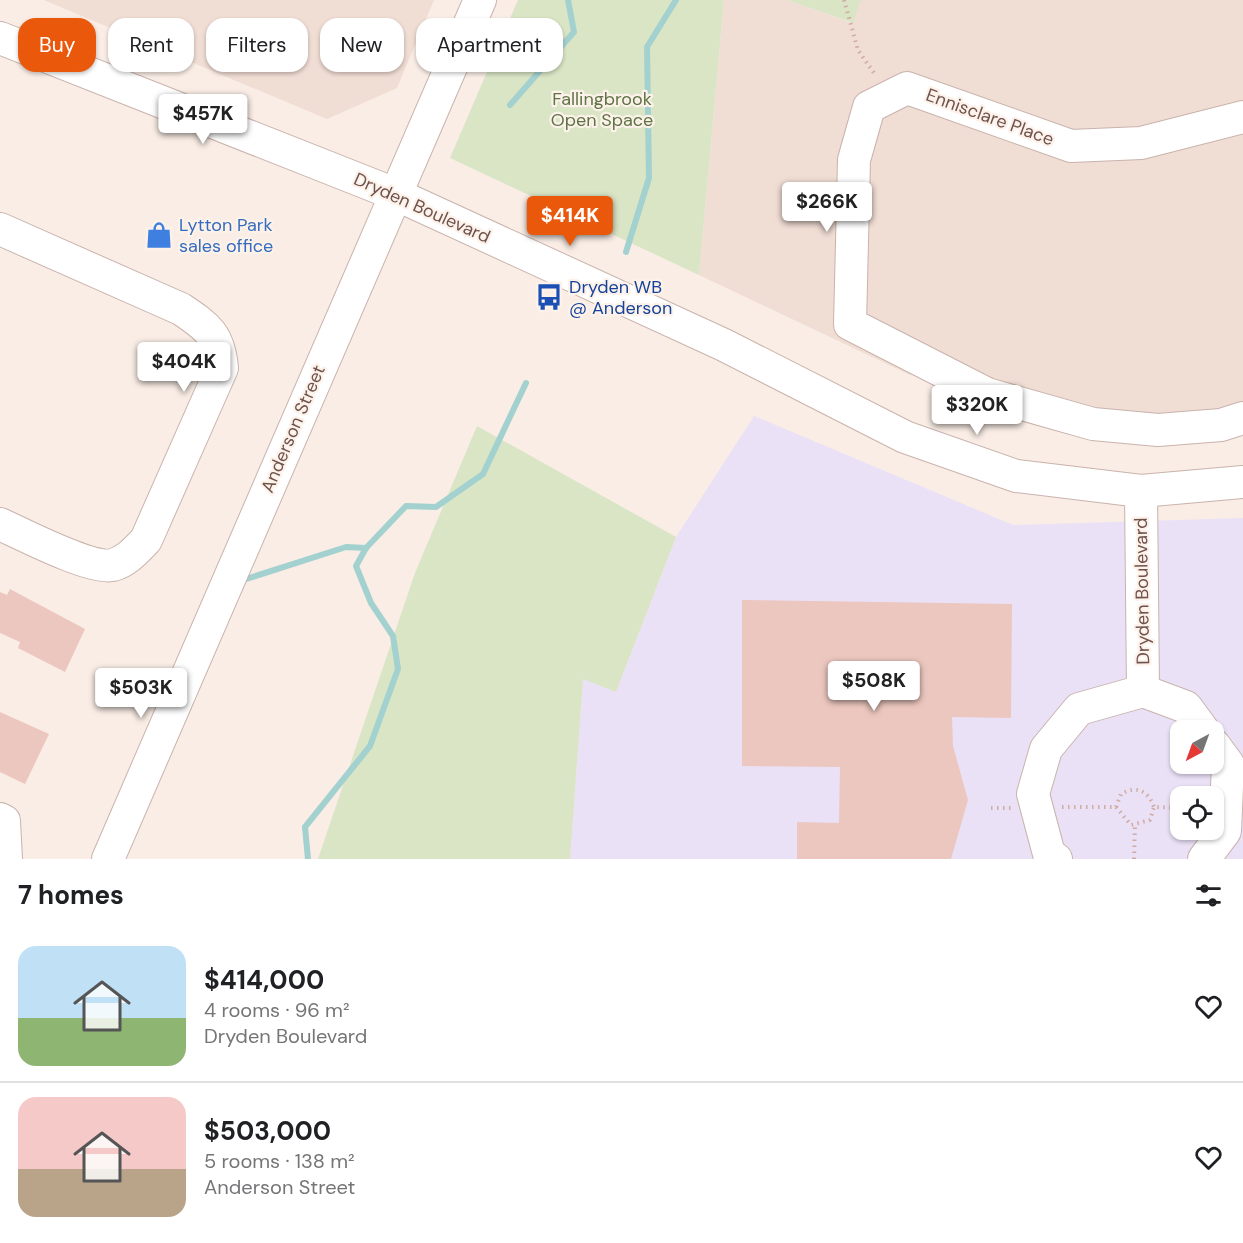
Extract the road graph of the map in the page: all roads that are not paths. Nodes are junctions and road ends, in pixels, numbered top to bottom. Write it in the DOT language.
graph roads {
  1 [pos="480,0"];
  2 [pos="0,38"];
  3 [pos="1243,117"];
  4 [pos="395,194"];
  5 [pos="0,229"];
  6 [pos="1243,418"];
  7 [pos="1243,482"];
  8 [pos="1141,491"];
  9 [pos="0,524"];
  10 [pos="1143,691"];
  11 [pos="1195,720"];
  12 [pos="1224,759"];
  13 [pos="0,819"];
  14 [pos="6,859"];
  15 [pos="108,859"];
  16 [pos="1056,859"];
  17 [pos="1204,859"];
  1 -- 4 [label="street, Anderson Street"];
  2 -- 4 [label="street, Dryden Boulevard"];
  3 -- 6 [label="street, Ennisclare Place"];
  4 -- 8 [label="street, Dryden Boulevard"];
  4 -- 15 [label="street, Anderson Street"];
  5 -- 9 [label="street"];
  7 -- 8 [label="street, Dryden Boulevard"];
  8 -- 10 [label="street, Dryden Boulevard"];
  10 -- 11 [label="street, Dryden Boulevard"];
  10 -- 16 [label="street, Dryden Boulevard"];
  12 -- 17 [label="street"];
  13 -- 14 [label="street"];
}
